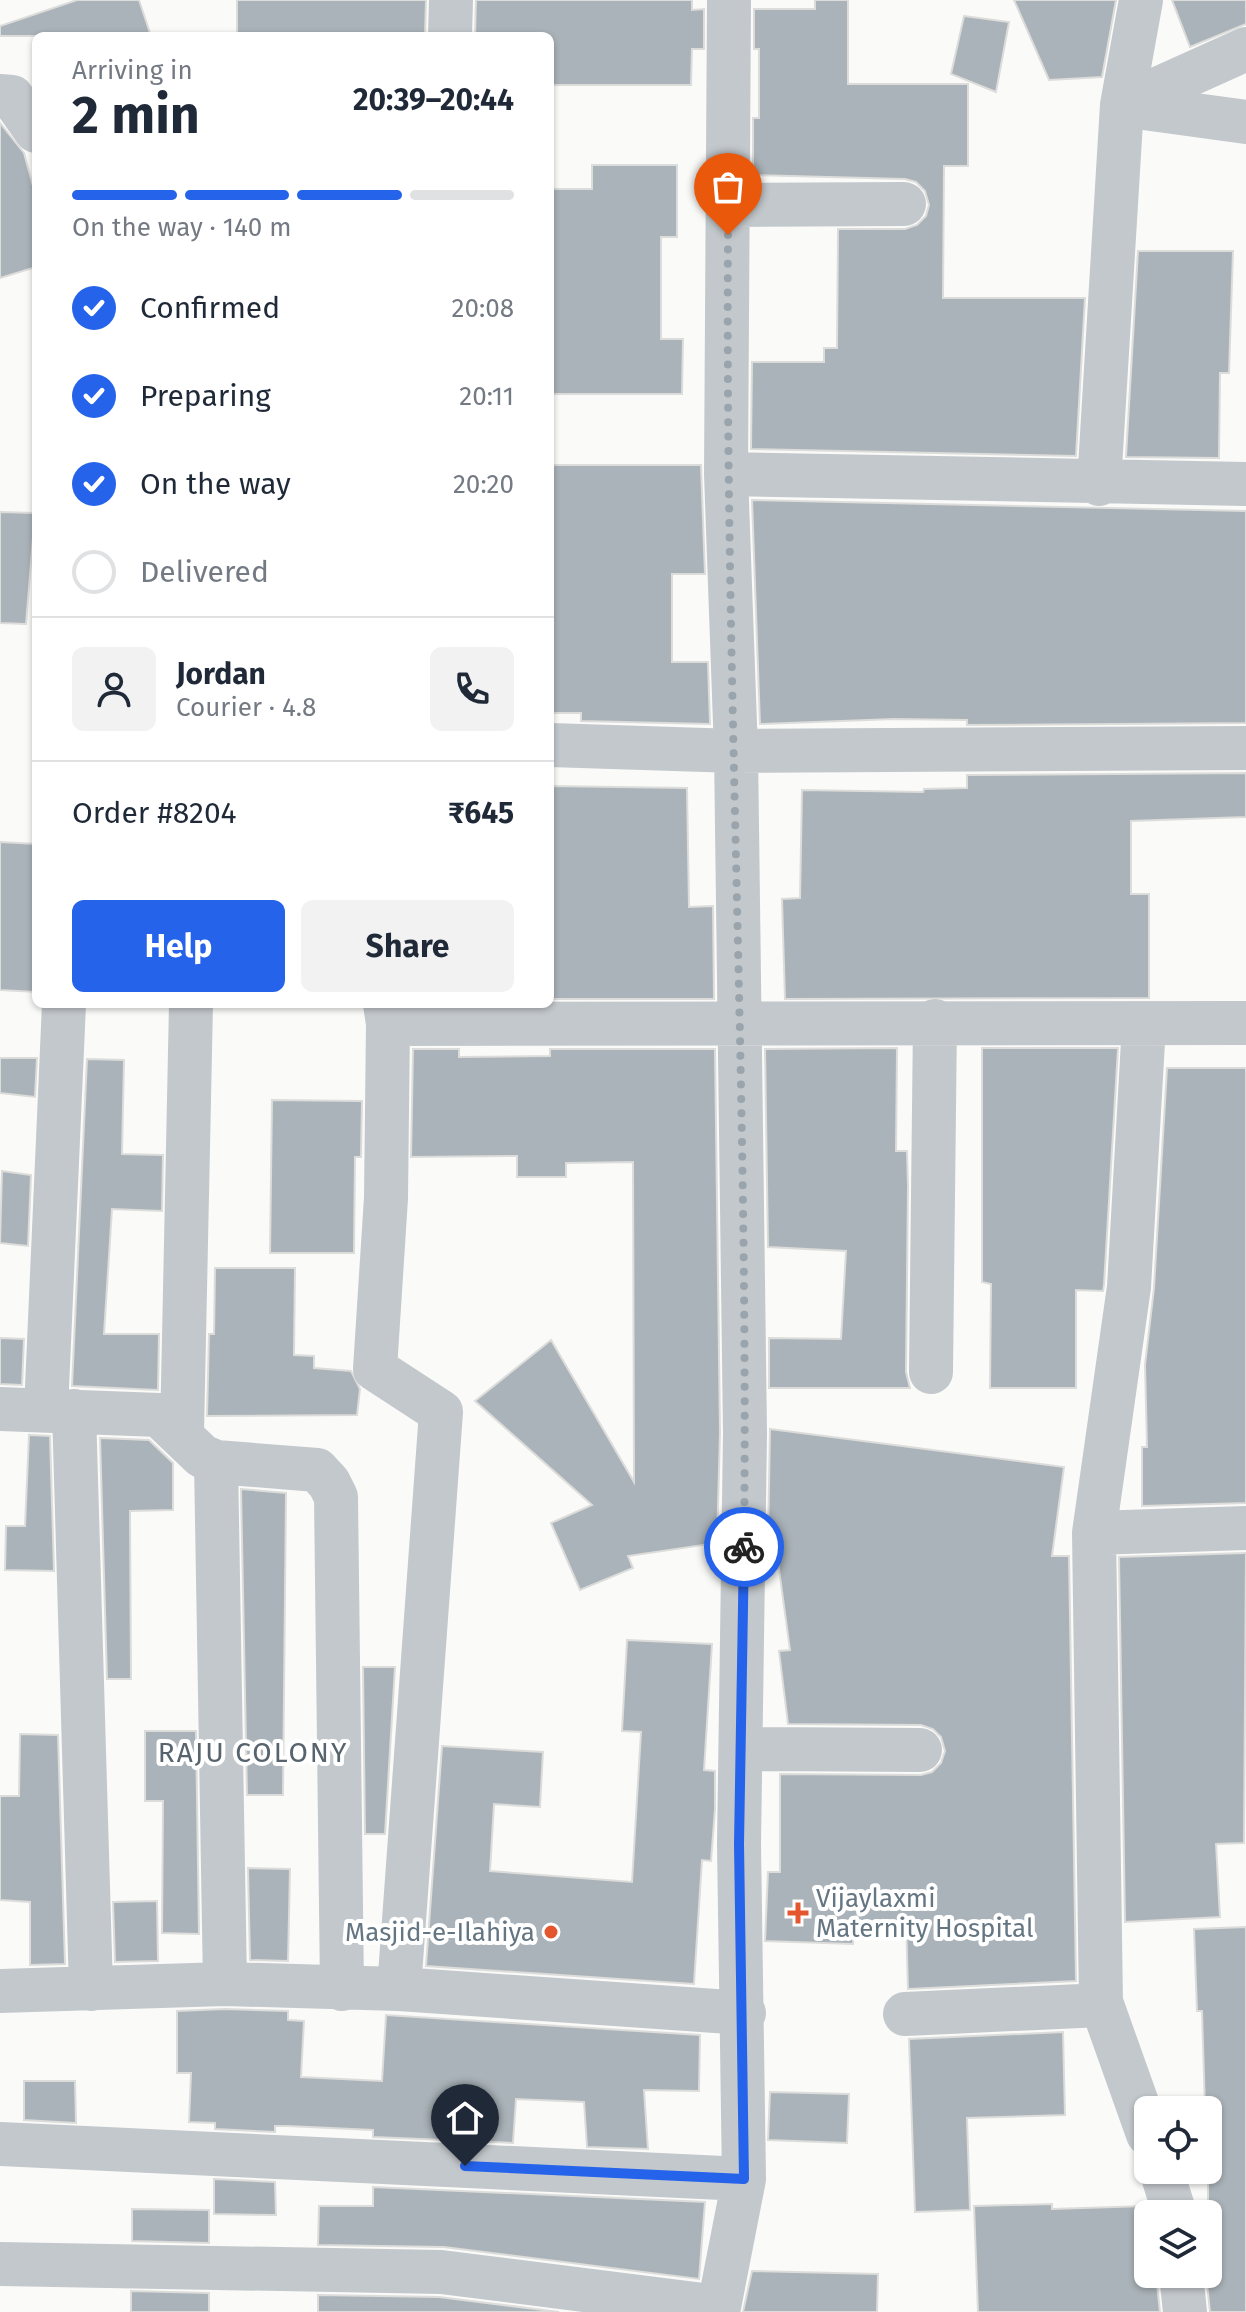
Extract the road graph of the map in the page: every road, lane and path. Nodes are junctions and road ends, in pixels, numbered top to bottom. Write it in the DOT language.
graph roads {
  1 [pos="451,0"];
  2 [pos="729,0"];
  3 [pos="1141,0"];
  4 [pos="450,32"];
  5 [pos="1246,49"];
  6 [pos="0,96"];
  7 [pos="1122,105"];
  8 [pos="1246,122"];
  9 [pos="32,124"];
  10 [pos="904,204"];
  11 [pos="728,205"];
  12 [pos="726,474"];
  13 [pos="1099,484"];
  14 [pos="1246,484"];
  15 [pos="554,745"];
  16 [pos="1246,748"];
  17 [pos="736,751"];
  18 [pos="64,1008"];
  19 [pos="191,1008"];
  20 [pos="386,1014"];
  21 [pos="737,1021"];
  22 [pos="935,1021"];
  23 [pos="1246,1023"];
  24 [pos="1144,1024"];
  25 [pos="931,1372"];
  26 [pos="0,1409"];
  27 [pos="60,1410"];
  28 [pos="182,1433"];
  29 [pos="216,1462"];
  30 [pos="1246,1528"];
  31 [pos="1094,1533"];
  32 [pos="741,1749"];
  33 [pos="920,1750"];
  34 [pos="225,1984"];
  35 [pos="91,1989"];
  36 [pos="342,1989"];
  37 [pos="399,1989"];
  38 [pos="0,1991"];
  39 [pos="1102,2005"];
  40 [pos="744,2013"];
  41 [pos="905,2014"];
  42 [pos="1134,2096"];
  43 [pos="0,2144"];
  44 [pos="744,2179"];
  45 [pos="0,2264"];
  46 [pos="1182,2288"];
  47 [pos="719,2310"];
  48 [pos="1185,2312"];
  1 -- 4 [label="street"];
  2 -- 11 [label="street"];
  3 -- 7 [label="street"];
  5 -- 7 [label="street"];
  6 -- 9 [label="street"];
  7 -- 8 [label="street"];
  7 -- 13 [label="street"];
  10 -- 11 [label="street"];
  11 -- 12 [label="street"];
  12 -- 13 [label="street"];
  12 -- 17 [label="street"];
  13 -- 14 [label="street"];
  15 -- 17 [label="street"];
  16 -- 17 [label="street"];
  17 -- 21 [label="street"];
  18 -- 27 [label="street"];
  19 -- 28 [label="street"];
  20 -- 21 [label="street"];
  20 -- 37 [label="street"];
  21 -- 22 [label="street"];
  21 -- 32 [label="street"];
  22 -- 24 [label="street"];
  22 -- 25 [label="street"];
  23 -- 24 [label="street"];
  24 -- 31 [label="street"];
  26 -- 27 [label="street"];
  27 -- 28 [label="street"];
  27 -- 35 [label="street"];
  28 -- 29 [label="street"];
  29 -- 34 [label="street"];
  29 -- 36 [label="street"];
  30 -- 31 [label="street"];
  31 -- 39 [label="street"];
  32 -- 33 [label="street"];
  32 -- 40 [label="street"];
  34 -- 35 [label="street"];
  34 -- 36 [label="street"];
  35 -- 38 [label="street"];
  36 -- 37 [label="street"];
  37 -- 40 [label="street"];
  39 -- 41 [label="street"];
  39 -- 42 [label="street"];
  40 -- 44 [label="street"];
  43 -- 44 [label="street"];
  44 -- 47 [label="street"];
  45 -- 47 [label="street"];
  46 -- 48 [label="street"];
}
